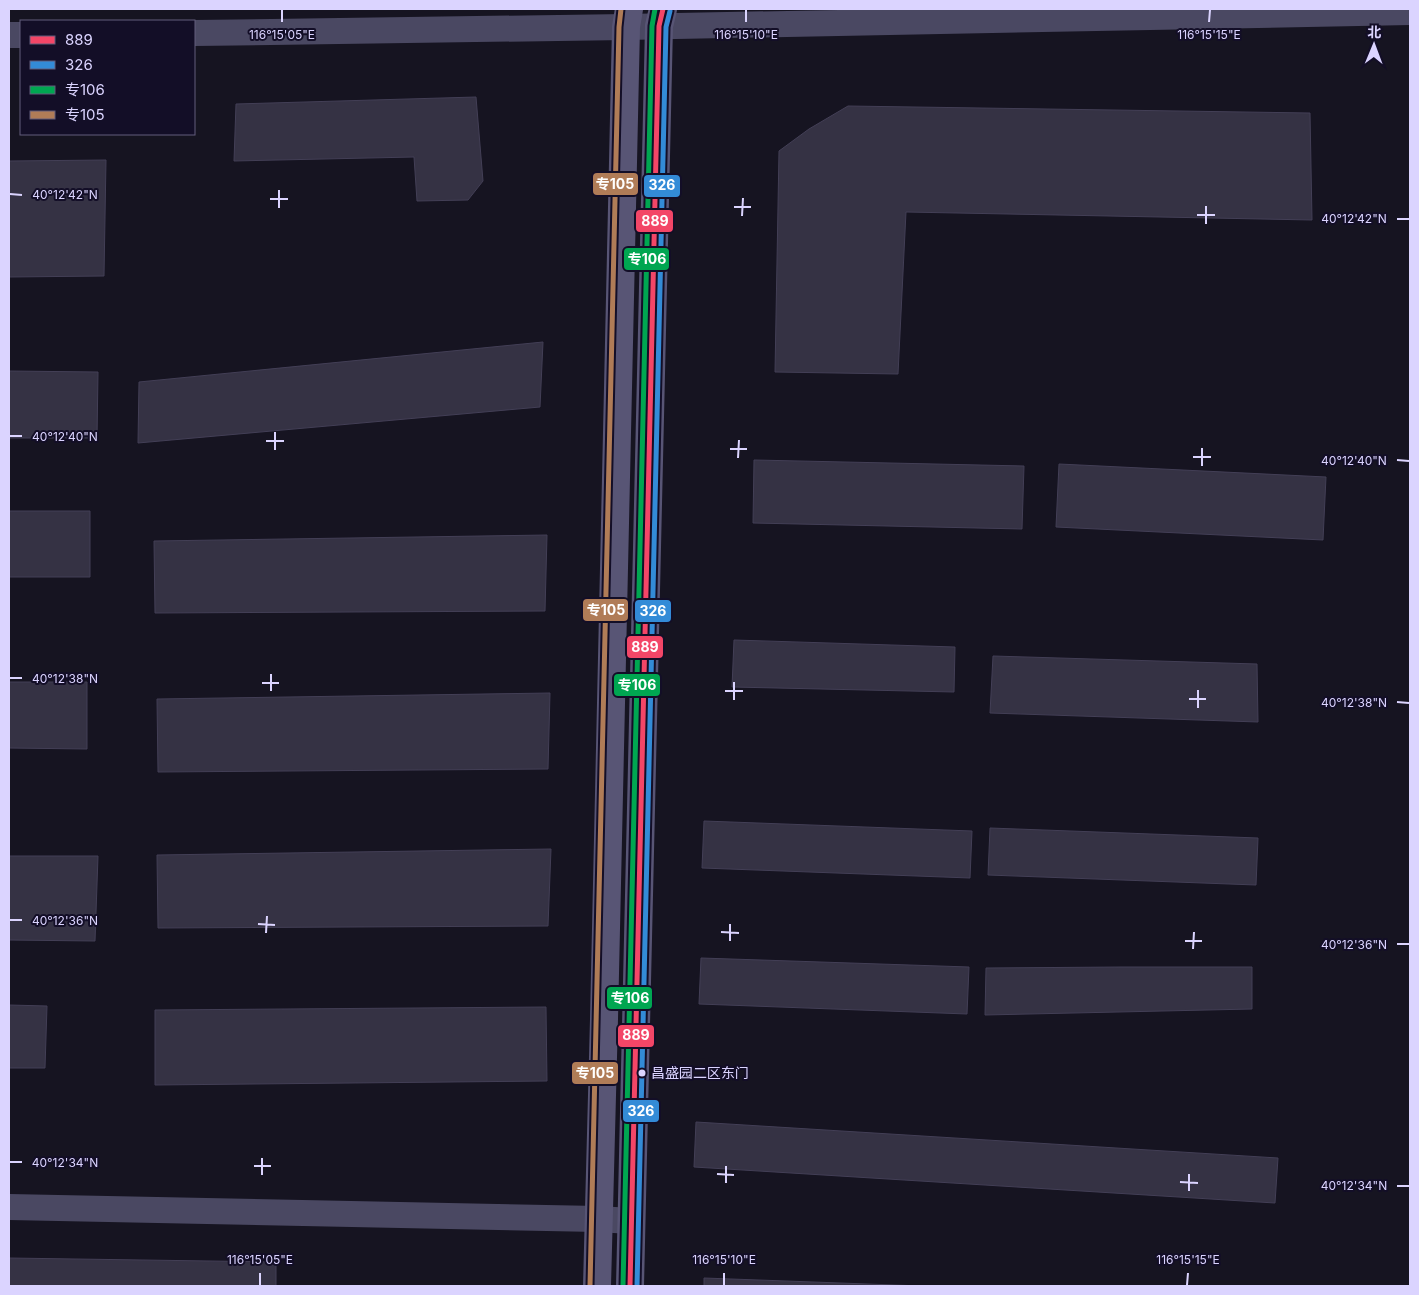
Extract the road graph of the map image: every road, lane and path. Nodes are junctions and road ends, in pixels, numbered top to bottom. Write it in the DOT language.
graph roads {
  1 [pos="1410,12"];
  2 [pos="661,17"];
  3 [pos="627,18"];
  4 [pos="195,33"];
  5 [pos="9,1207"];
  6 [pos="598,1219"];
  7 [pos="631,1221"];
  8 [pos="597,1286"];
  9 [pos="630,1286"];
  1 -- 2 [label="street"];
  2 -- 3 [label="street"];
  2 -- 7 [label="street"];
  3 -- 4 [label="street"];
  3 -- 6 [label="street"];
  5 -- 6 [label="street"];
  6 -- 7 [label="street"];
  6 -- 8 [label="street"];
  7 -- 9 [label="street"];
}
